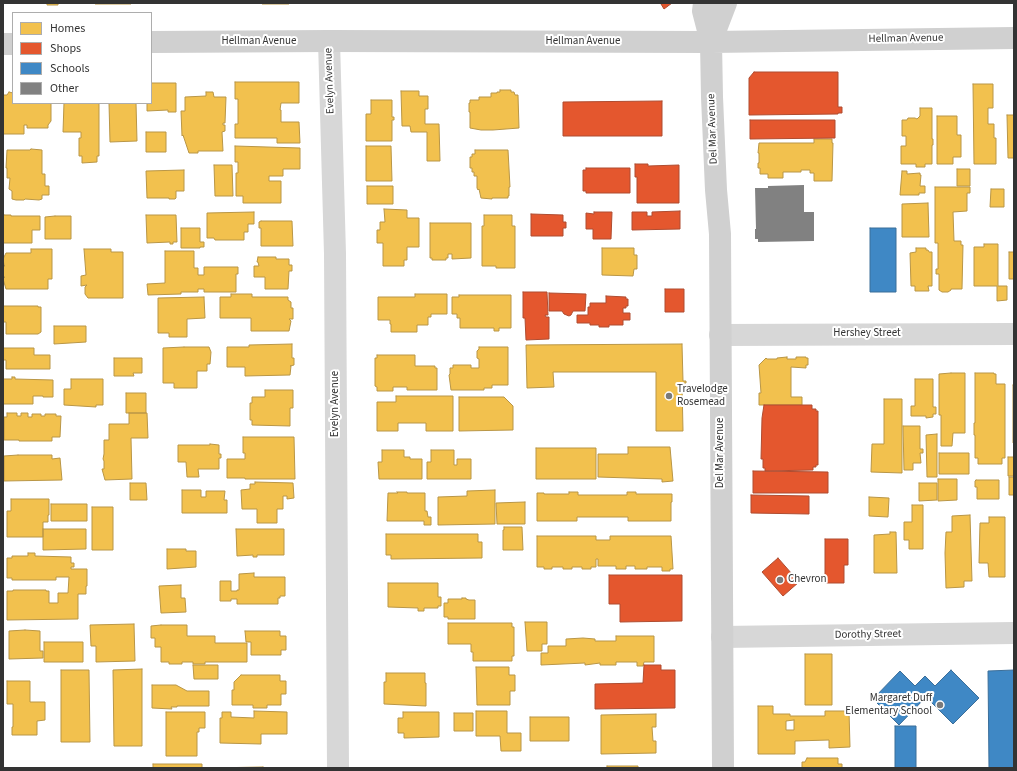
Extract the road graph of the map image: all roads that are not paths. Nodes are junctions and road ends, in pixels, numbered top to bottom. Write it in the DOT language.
graph roads {
  1 [pos="704,3"];
  2 [pos="726,3"];
  3 [pos="1014,38"];
  4 [pos="329,41"];
  5 [pos="152,42"];
  6 [pos="711,42"];
  7 [pos="1014,334"];
  8 [pos="720,335"];
  9 [pos="1014,633"];
  10 [pos="722,637"];
  11 [pos="338,768"];
  12 [pos="723,768"];
  1 -- 6 [label="street, Del Mar Avenue"];
  2 -- 6 [label="street, Del Mar Avenue"];
  3 -- 6 [label="street, Hellman Avenue"];
  4 -- 5 [label="street, Hellman Avenue"];
  4 -- 6 [label="street, Hellman Avenue"];
  4 -- 11 [label="street, Evelyn Avenue"];
  6 -- 8 [label="street, Del Mar Avenue"];
  7 -- 8 [label="street, Hershey Street"];
  8 -- 10 [label="street, Del Mar Avenue"];
  9 -- 10 [label="street, Dorothy Street"];
  10 -- 12 [label="street, Del Mar Avenue"];
}
